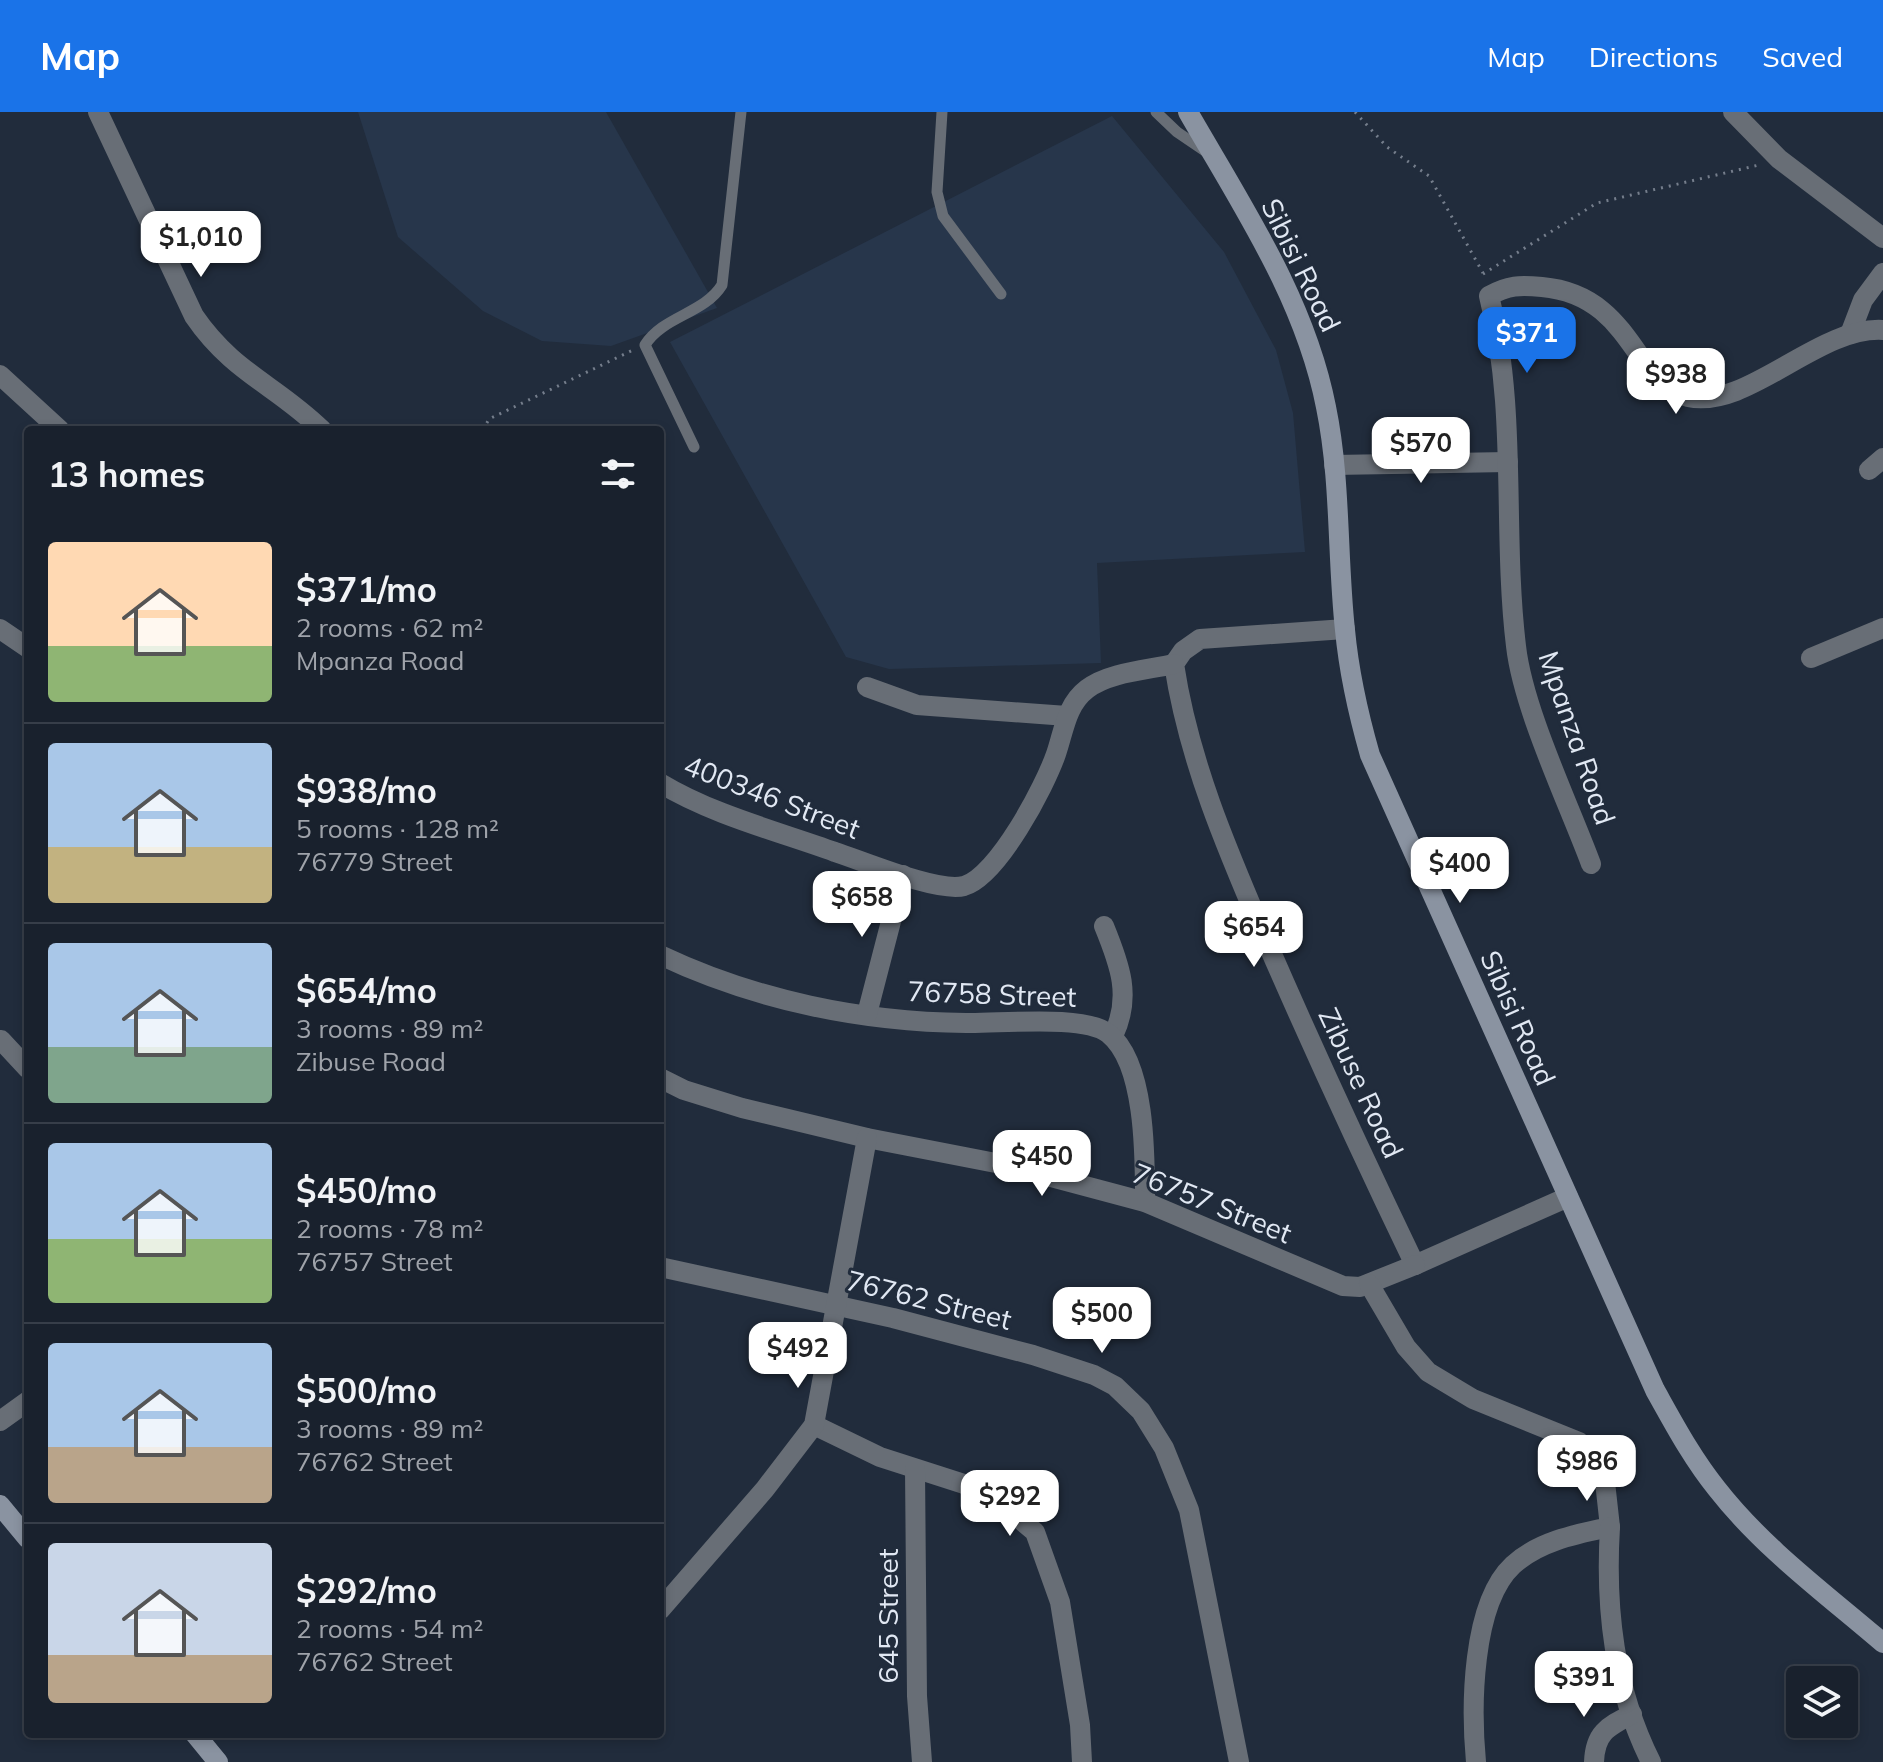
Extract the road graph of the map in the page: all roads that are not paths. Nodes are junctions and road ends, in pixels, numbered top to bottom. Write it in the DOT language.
graph roads {
  1 [pos="98,112"];
  2 [pos="741,112"];
  3 [pos="942,112"];
  4 [pos="1156,112"];
  5 [pos="1188,112"];
  6 [pos="1733,112"];
  7 [pos="1213,156"];
  8 [pos="1883,238"];
  9 [pos="1883,273"];
  10 [pos="1001,294"];
  11 [pos="1883,330"];
  12 [pos="1850,334"];
  13 [pos="0,375"];
  14 [pos="56,426"];
  15 [pos="317,426"];
  16 [pos="694,447"];
  17 [pos="1508,462"];
  18 [pos="1334,465"];
  19 [pos="1883,628"];
  20 [pos="0,629"];
  21 [pos="1345,629"];
  22 [pos="24,645"];
  23 [pos="1811,658"];
  24 [pos="1174,664"];
  25 [pos="867,687"];
  26 [pos="1067,716"];
  27 [pos="664,785"];
  28 [pos="1591,864"];
  29 [pos="903,875"];
  30 [pos="1104,926"];
  31 [pos="664,957"];
  32 [pos="867,1014"];
  33 [pos="1113,1036"];
  34 [pos="1,1040"];
  35 [pos="24,1065"];
  36 [pos="664,1080"];
  37 [pos="867,1138"];
  38 [pos="1568,1197"];
  39 [pos="1145,1202"];
  40 [pos="1415,1265"];
  41 [pos="664,1268"];
  42 [pos="1369,1284"];
  43 [pos="837,1305"];
  44 [pos="24,1404"];
  45 [pos="0,1421"];
  46 [pos="814,1425"];
  47 [pos="915,1469"];
  48 [pos="0,1505"];
  49 [pos="1610,1527"];
  50 [pos="24,1534"];
  51 [pos="664,1605"];
  52 [pos="1883,1643"];
  53 [pos="1632,1714"];
  54 [pos="198,1738"];
  55 [pos="218,1762"];
  56 [pos="922,1762"];
  57 [pos="1082,1762"];
  58 [pos="1239,1762"];
  59 [pos="1476,1762"];
  60 [pos="1594,1762"];
  61 [pos="1651,1762"];
  1 -- 15 [label="street"];
  2 -- 16 [label="lane"];
  3 -- 10 [label="lane"];
  4 -- 7 [label="lane"];
  5 -- 7 [label="street, Sibisi Road"];
  6 -- 8 [label="street"];
  7 -- 18 [label="street, Sibisi Road"];
  9 -- 12 [label="street"];
  11 -- 12 [label="street"];
  12 -- 17 [label="street, Mpanza Road"];
  13 -- 14 [label="street"];
  17 -- 18 [label="street"];
  17 -- 28 [label="street, Mpanza Road"];
  18 -- 21 [label="street, Sibisi Road"];
  19 -- 23 [label="street"];
  20 -- 22 [label="street"];
  21 -- 24 [label="street"];
  21 -- 38 [label="street, Sibisi Road"];
  24 -- 26 [label="street, 400346 Street"];
  24 -- 40 [label="street, Zibuse Road"];
  25 -- 26 [label="street"];
  26 -- 29 [label="street, 400346 Street"];
  27 -- 29 [label="street, 400346 Street"];
  29 -- 32 [label="street, 76758 Street"];
  30 -- 33 [label="street"];
  31 -- 32 [label="street, 76758 Street"];
  32 -- 33 [label="street, 76758 Street"];
  33 -- 39 [label="street"];
  34 -- 35 [label="street"];
  36 -- 37 [label="street, 76757 Street"];
  37 -- 39 [label="street, 76757 Street"];
  37 -- 43 [label="street"];
  38 -- 40 [label="street"];
  38 -- 52 [label="street, Sibisi Road"];
  39 -- 42 [label="street, 76757 Street"];
  40 -- 42 [label="street, 76757 Street"];
  41 -- 43 [label="street, 76762 Street"];
  42 -- 49 [label="street"];
  43 -- 46 [label="street"];
  43 -- 58 [label="street, 76762 Street"];
  44 -- 45 [label="street"];
  46 -- 47 [label="street"];
  46 -- 51 [label="street"];
  47 -- 56 [label="street, 645 Street"];
  47 -- 57 [label="street"];
  48 -- 50 [label="street"];
  49 -- 53 [label="street"];
  49 -- 59 [label="street"];
  53 -- 60 [label="street"];
  53 -- 61 [label="street"];
  54 -- 55 [label="street"];
}
